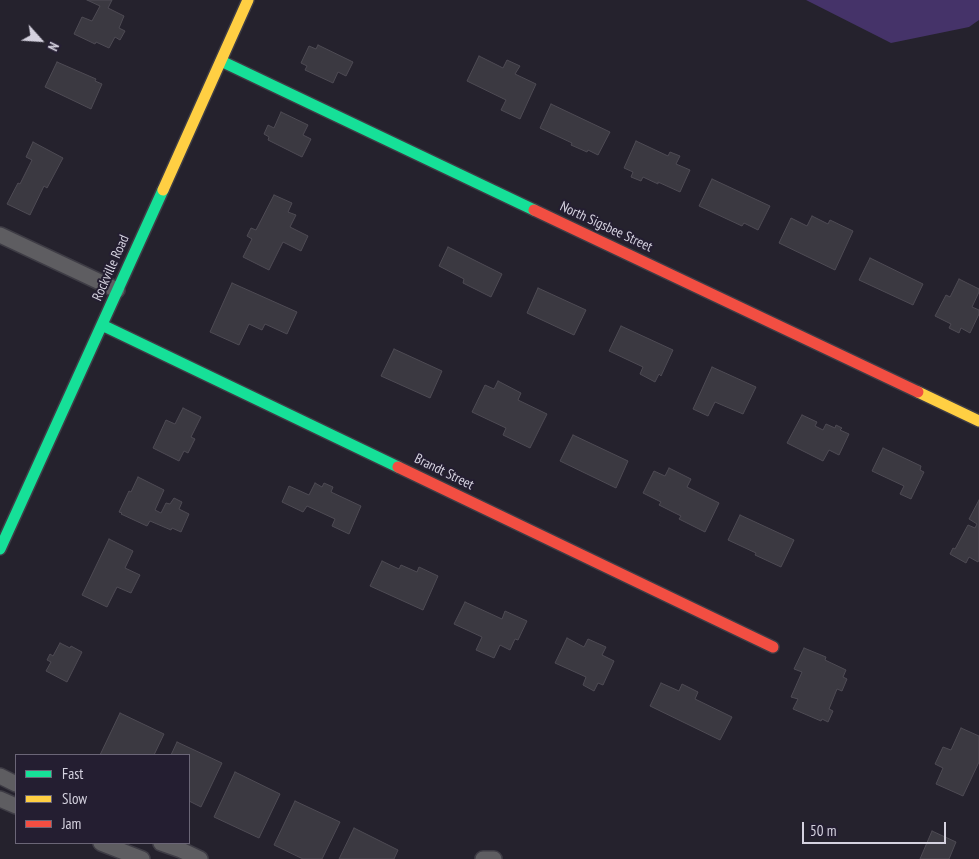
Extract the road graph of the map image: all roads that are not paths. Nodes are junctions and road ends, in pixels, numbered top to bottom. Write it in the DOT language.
graph roads {
  1 [pos="248,0"];
  2 [pos="221,61"];
  3 [pos="0,235"];
  4 [pos="117,290"];
  5 [pos="102,325"];
  6 [pos="979,421"];
  7 [pos="0,548"];
  8 [pos="773,647"];
  9 [pos="0,776"];
  10 [pos="15,784"];
  11 [pos="0,799"];
  12 [pos="15,806"];
  13 [pos="103,844"];
  14 [pos="163,844"];
  15 [pos="142,859"];
  16 [pos="200,859"];
  17 [pos="482,859"];
  18 [pos="494,859"];
  1 -- 2 [label="street, Rockville Road"];
  2 -- 4 [label="street, Rockville Road"];
  2 -- 6 [label="street, North Sigsbee Street"];
  3 -- 4 [label="street"];
  4 -- 5 [label="street, Rockville Road"];
  5 -- 7 [label="street, Rockville Road"];
  5 -- 8 [label="street, Brandt Street"];
  9 -- 10 [label="street"];
  11 -- 12 [label="street"];
  13 -- 15 [label="street"];
  14 -- 16 [label="street"];
  17 -- 18 [label="street"];
}
